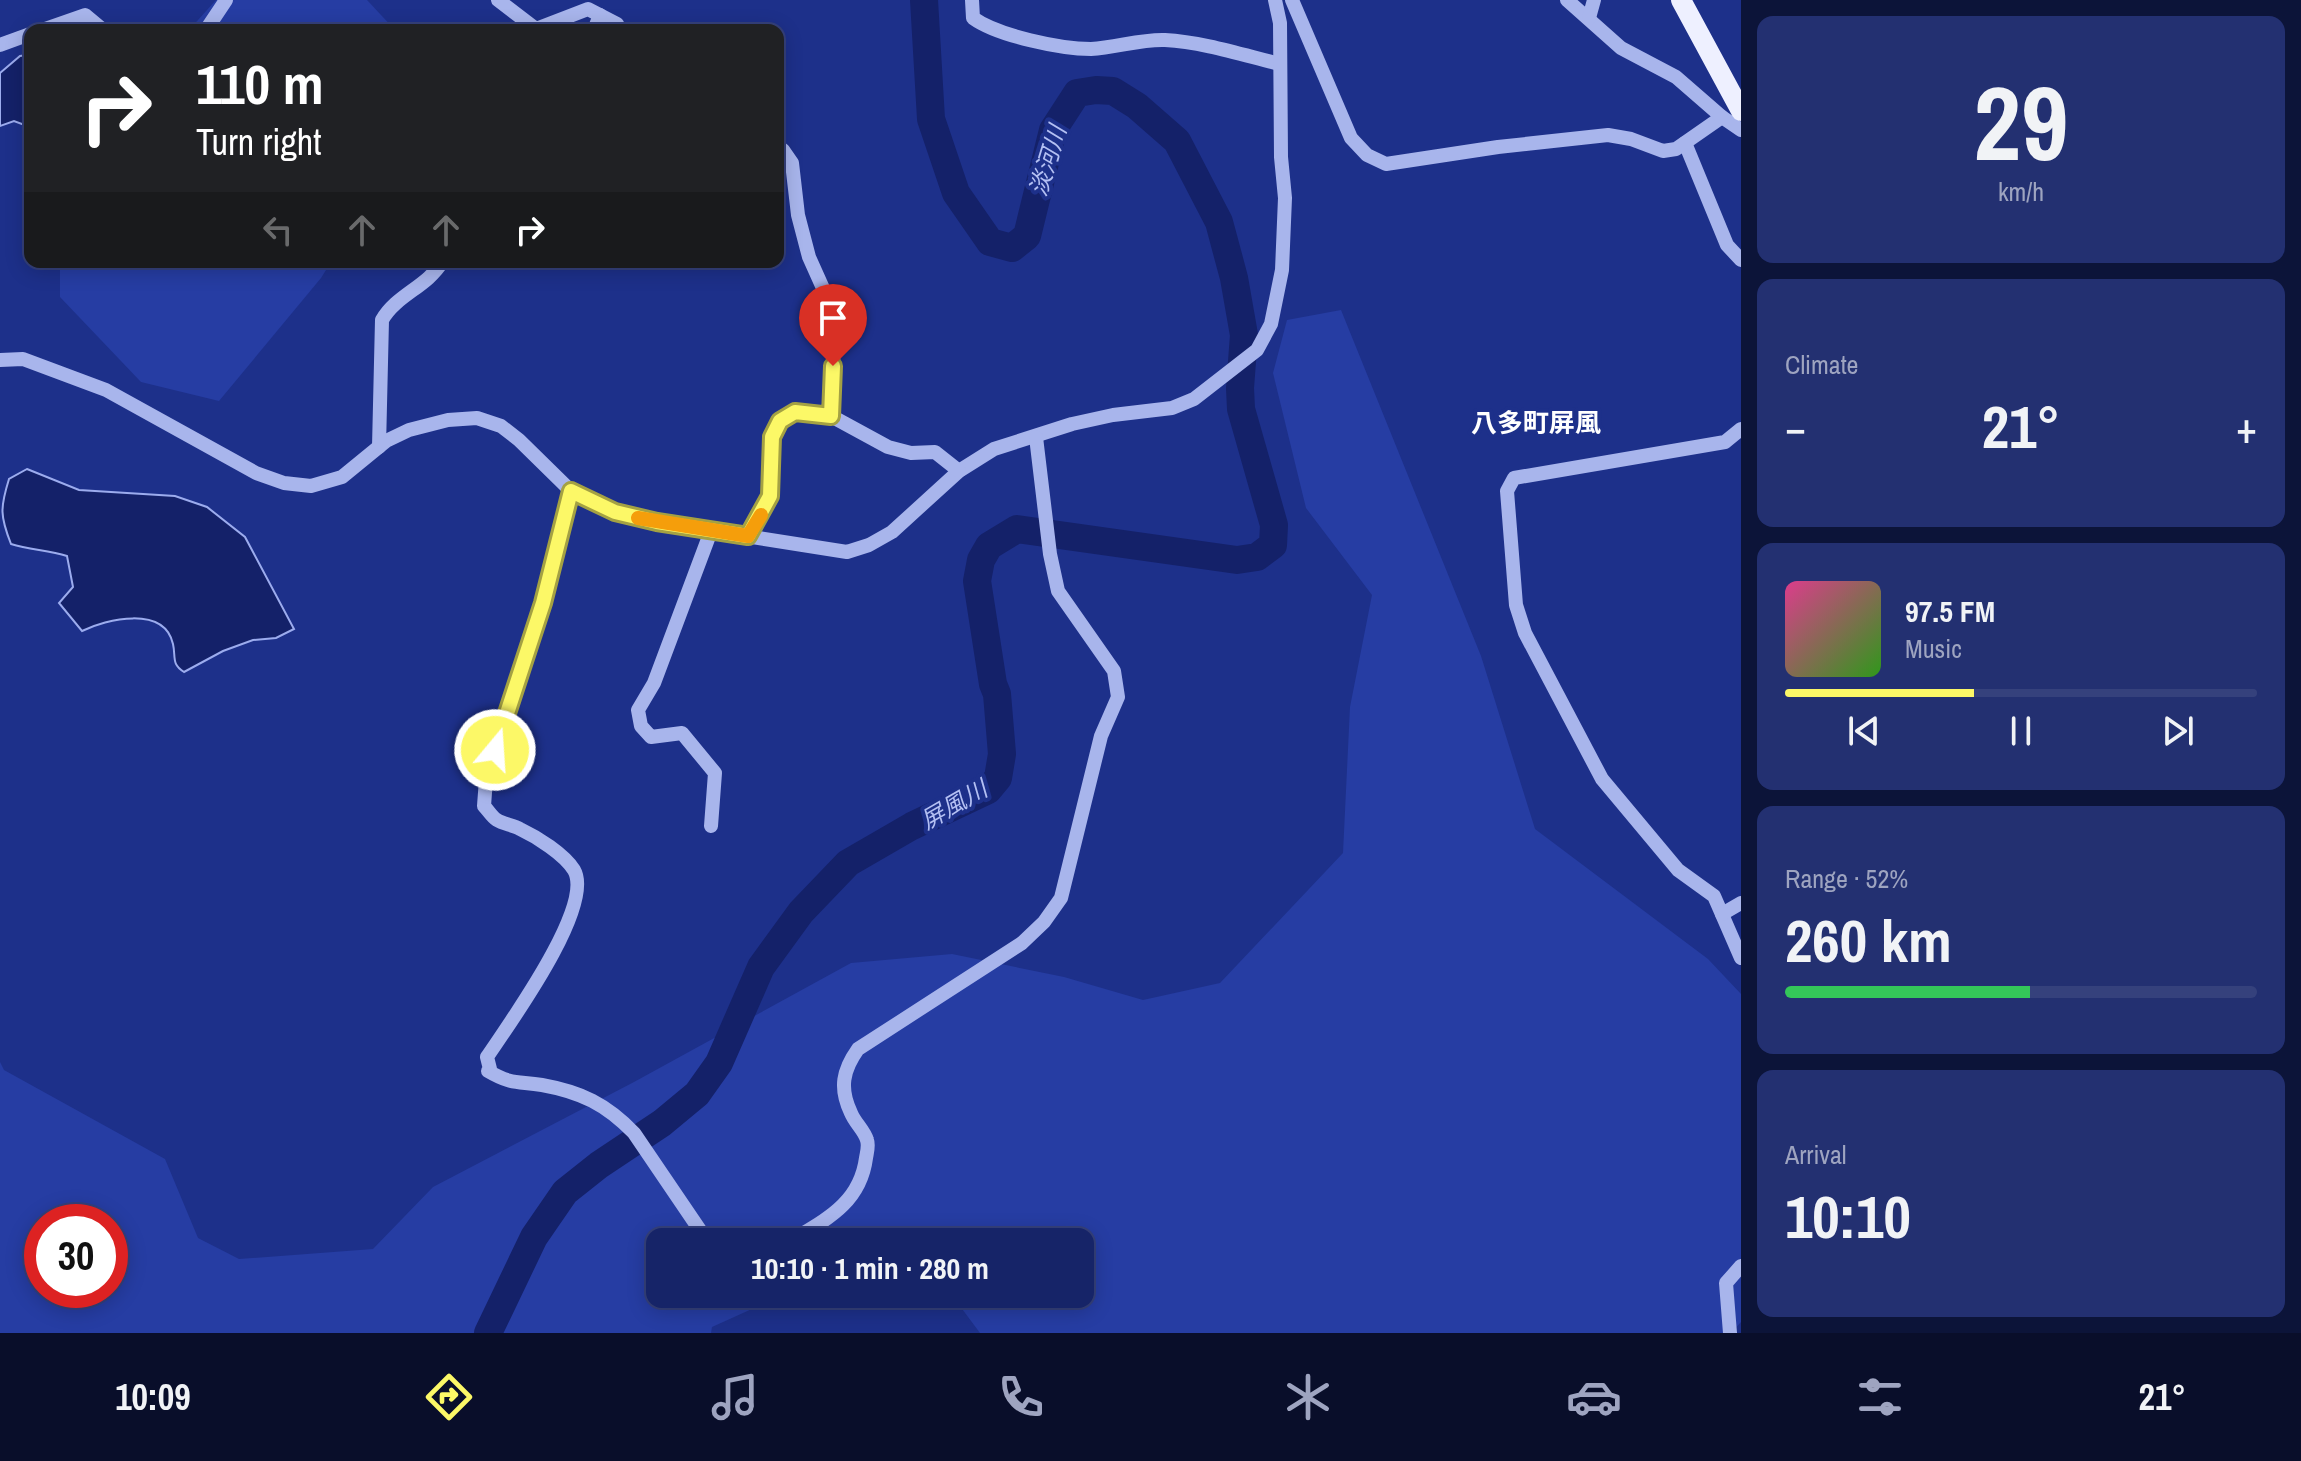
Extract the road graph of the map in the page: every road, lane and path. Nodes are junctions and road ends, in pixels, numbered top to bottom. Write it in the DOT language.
graph roads {
  1 [pos="226,0"];
  2 [pos="498,0"];
  3 [pos="972,0"];
  4 [pos="1275,0"];
  5 [pos="1292,0"];
  6 [pos="1567,0"];
  7 [pos="1594,0"];
  8 [pos="1681,0"];
  9 [pos="600,15"];
  10 [pos="1589,18"];
  11 [pos="59,24"];
  12 [pos="96,24"];
  13 [pos="210,24"];
  14 [pos="529,24"];
  15 [pos="549,24"];
  16 [pos="596,24"];
  17 [pos="617,24"];
  18 [pos="24,36"];
  19 [pos="0,45"];
  20 [pos="1280,64"];
  21 [pos="1731,114"];
  22 [pos="1741,130"];
  23 [pos="1685,143"];
  24 [pos="784,151"];
  25 [pos="1741,260"];
  26 [pos="437,268"];
  27 [pos="0,360"];
  28 [pos="831,416"];
  29 [pos="1741,429"];
  30 [pos="1036,437"];
  31 [pos="379,447"];
  32 [pos="959,471"];
  33 [pos="571,491"];
  34 [pos="711,531"];
  35 [pos="748,536"];
  36 [pos="711,826"];
  37 [pos="1741,903"];
  38 [pos="1722,914"];
  39 [pos="1741,958"];
  40 [pos="698,1228"];
  41 [pos="811,1228"];
  42 [pos="1741,1266"];
  43 [pos="1730,1333"];
  1 -- 13 [label="street"];
  2 -- 14 [label="street"];
  3 -- 20 [label="street"];
  4 -- 20 [label="street"];
  5 -- 23 [label="street"];
  6 -- 10 [label="street"];
  7 -- 10 [label="street"];
  8 -- 21 [label="main road"];
  9 -- 15 [label="street"];
  9 -- 16 [label="street"];
  9 -- 17 [label="street"];
  10 -- 21 [label="street"];
  11 -- 12 [label="street"];
  18 -- 19 [label="street"];
  20 -- 30 [label="street"];
  21 -- 22 [label="street"];
  21 -- 23 [label="street"];
  23 -- 25 [label="street"];
  24 -- 28 [label="street"];
  26 -- 31 [label="street"];
  27 -- 31 [label="street"];
  28 -- 32 [label="street"];
  28 -- 35 [label="street"];
  29 -- 38 [label="street"];
  30 -- 32 [label="street"];
  30 -- 41 [label="street"];
  31 -- 33 [label="street"];
  32 -- 35 [label="street"];
  33 -- 34 [label="street"];
  33 -- 40 [label="street"];
  34 -- 35 [label="street"];
  34 -- 36 [label="street"];
  37 -- 38 [label="street"];
  38 -- 39 [label="street"];
  42 -- 43 [label="street"];
}
